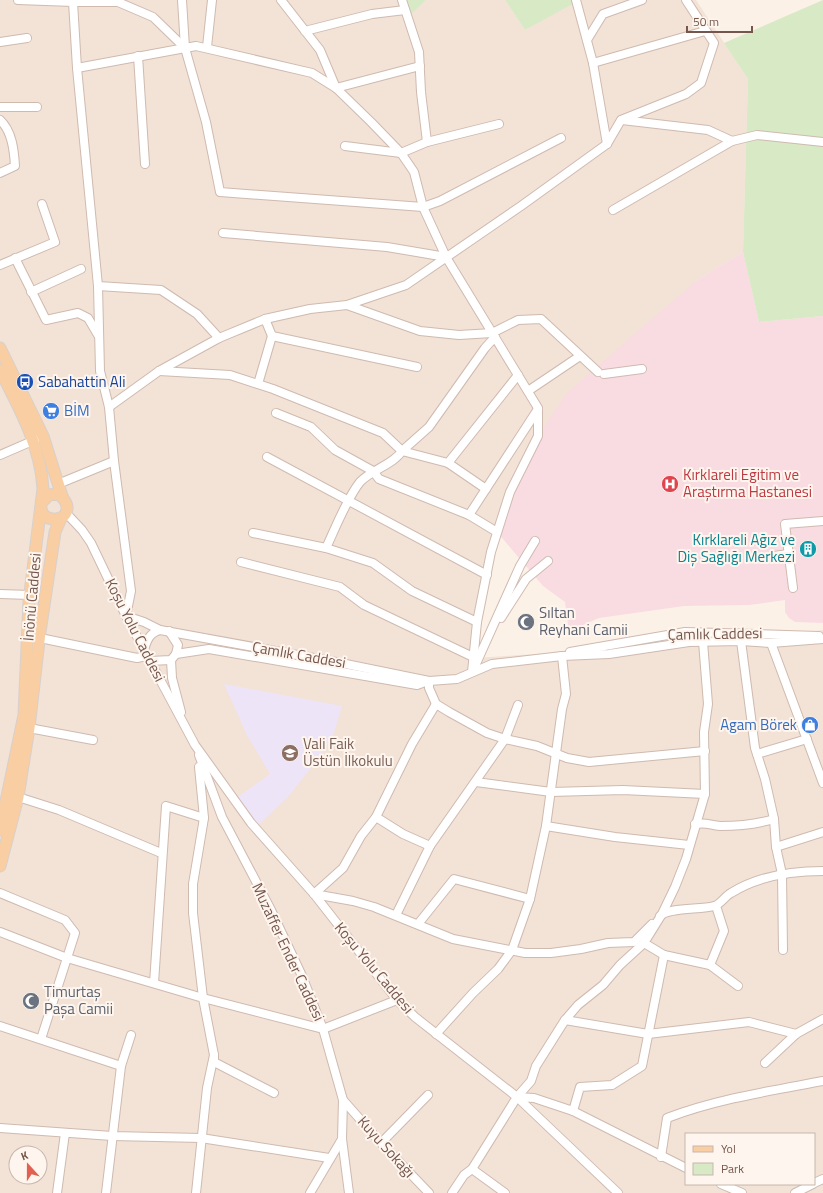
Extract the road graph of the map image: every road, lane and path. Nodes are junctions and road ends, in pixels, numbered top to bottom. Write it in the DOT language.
graph roads {
  1 [pos="18,0"];
  2 [pos="182,0"];
  3 [pos="212,0"];
  4 [pos="281,0"];
  5 [pos="402,0"];
  6 [pos="576,0"];
  7 [pos="642,0"];
  8 [pos="686,0"];
  9 [pos="73,2"];
  10 [pos="405,10"];
  11 [pos="305,30"];
  12 [pos="705,31"];
  13 [pos="27,38"];
  14 [pos="587,40"];
  15 [pos="0,42"];
  16 [pos="207,47"];
  17 [pos="185,48"];
  18 [pos="138,56"];
  19 [pos="594,63"];
  20 [pos="420,66"];
  21 [pos="77,68"];
  22 [pos="336,88"];
  23 [pos="0,107"];
  24 [pos="36,107"];
  25 [pos="0,120"];
  26 [pos="621,120"];
  27 [pos="499,124"];
  28 [pos="561,138"];
  29 [pos="732,141"];
  30 [pos="427,142"];
  31 [pos="823,142"];
  32 [pos="607,144"];
  33 [pos="345,146"];
  34 [pos="401,154"];
  35 [pos="144,164"];
  36 [pos="0,173"];
  37 [pos="42,204"];
  38 [pos="422,207"];
  39 [pos="613,210"];
  40 [pos="223,233"];
  41 [pos="446,257"];
  42 [pos="15,258"];
  43 [pos="0,265"];
  44 [pos="81,269"];
  45 [pos="98,286"];
  46 [pos="31,292"];
  47 [pos="347,305"];
  48 [pos="265,319"];
  49 [pos="494,335"];
  50 [pos="272,336"];
  51 [pos="99,337"];
  52 [pos="219,338"];
  53 [pos="0,348"];
  54 [pos="580,356"];
  55 [pos="417,367"];
  56 [pos="642,369"];
  57 [pos="0,370"];
  58 [pos="159,371"];
  59 [pos="518,376"];
  60 [pos="258,384"];
  61 [pos="528,391"];
  62 [pos="109,407"];
  63 [pos="538,408"];
  64 [pos="276,413"];
  65 [pos="43,436"];
  66 [pos="32,442"];
  67 [pos="402,451"];
  68 [pos="0,455"];
  69 [pos="267,457"];
  70 [pos="114,461"];
  71 [pos="448,463"];
  72 [pos="373,471"];
  73 [pos="58,484"];
  74 [pos="486,489"];
  75 [pos="62,496"];
  76 [pos="350,501"];
  77 [pos="42,506"];
  78 [pos="469,515"];
  79 [pos="63,516"];
  80 [pos="823,521"];
  81 [pos="497,532"];
  82 [pos="253,533"];
  83 [pos="534,541"];
  84 [pos="326,548"];
  85 [pos="788,554"];
  86 [pos="774,556"];
  87 [pos="548,561"];
  88 [pos="241,562"];
  89 [pos="486,575"];
  90 [pos="793,588"];
  91 [pos="0,594"];
  92 [pos="30,595"];
  93 [pos="126,616"];
  94 [pos="477,622"];
  95 [pos="165,630"];
  96 [pos="491,632"];
  97 [pos="823,636"];
  98 [pos="40,638"];
  99 [pos="823,639"];
  100 [pos="703,642"];
  101 [pos="741,642"];
  102 [pos="771,643"];
  103 [pos="147,656"];
  104 [pos="562,656"];
  105 [pos="174,657"];
  106 [pos="473,657"];
  107 [pos="472,672"];
  108 [pos="429,681"];
  109 [pos="436,704"];
  110 [pos="518,705"];
  111 [pos="185,726"];
  112 [pos="29,728"];
  113 [pos="505,739"];
  114 [pos="807,739"];
  115 [pos="93,740"];
  116 [pos="195,744"];
  117 [pos="704,750"];
  118 [pos="757,754"];
  119 [pos="557,755"];
  120 [pos="476,782"];
  121 [pos="823,783"];
  122 [pos="551,792"];
  123 [pos="705,794"];
  124 [pos="18,797"];
  125 [pos="376,817"];
  126 [pos="204,818"];
  127 [pos="774,819"];
  128 [pos="695,824"];
  129 [pos="546,826"];
  130 [pos="0,830"];
  131 [pos="823,832"];
  132 [pos="689,844"];
  133 [pos="430,846"];
  134 [pos="776,847"];
  135 [pos="161,853"];
  136 [pos="0,866"];
  137 [pos="823,870"];
  138 [pos="782,874"];
  139 [pos="0,893"];
  140 [pos="314,894"];
  141 [pos="530,899"];
  142 [pos="716,906"];
  143 [pos="662,914"];
  144 [pos="396,915"];
  145 [pos="418,924"];
  146 [pos="0,932"];
  147 [pos="644,943"];
  148 [pos="512,950"];
  149 [pos="783,950"];
  150 [pos="664,955"];
  151 [pos="67,958"];
  152 [pos="710,965"];
  153 [pos="154,983"];
  154 [pos="738,986"];
  155 [pos="203,998"];
  156 [pos="397,1000"];
  157 [pos="823,1019"];
  158 [pos="565,1020"];
  159 [pos="0,1026"];
  160 [pos="323,1029"];
  161 [pos="436,1034"];
  162 [pos="648,1034"];
  163 [pos="796,1034"];
  164 [pos="131,1035"];
  165 [pos="41,1039"];
  166 [pos="214,1054"];
  167 [pos="765,1063"];
  168 [pos="121,1066"];
  169 [pos="823,1081"];
  170 [pos="274,1094"];
  171 [pos="428,1095"];
  172 [pos="517,1098"];
  173 [pos="343,1100"];
  174 [pos="573,1111"];
  175 [pos="0,1128"];
  176 [pos="65,1133"];
  177 [pos="112,1136"];
  178 [pos="201,1138"];
  179 [pos="342,1139"];
  180 [pos="381,1143"];
  181 [pos="661,1157"];
  182 [pos="329,1158"];
  183 [pos="685,1168"];
  184 [pos="472,1169"];
  185 [pos="723,1185"];
  186 [pos="811,1185"];
  187 [pos="56,1193"];
  188 [pos="106,1193"];
  189 [pos="196,1193"];
  190 [pos="310,1193"];
  191 [pos="349,1193"];
  192 [pos="429,1193"];
  193 [pos="452,1193"];
  194 [pos="505,1193"];
  195 [pos="618,1193"];
  196 [pos="741,1193"];
  197 [pos="795,1193"];
  1 -- 9 [label="street"];
  2 -- 17 [label="street"];
  3 -- 16 [label="street"];
  4 -- 11 [label="street"];
  5 -- 10 [label="street"];
  6 -- 14 [label="street"];
  7 -- 14 [label="street"];
  8 -- 12 [label="street"];
  9 -- 17 [label="street"];
  9 -- 21 [label="street"];
  10 -- 11 [label="street"];
  10 -- 20 [label="street"];
  11 -- 22 [label="street"];
  12 -- 19 [label="street"];
  12 -- 26 [label="street"];
  13 -- 15 [label="street"];
  14 -- 19 [label="street"];
  16 -- 17 [label="street"];
  16 -- 22 [label="street"];
  17 -- 18 [label="street"];
  17 -- 38 [label="street"];
  18 -- 21 [label="street"];
  18 -- 35 [label="street"];
  19 -- 32 [label="street"];
  20 -- 22 [label="street"];
  20 -- 30 [label="street"];
  21 -- 45 [label="street"];
  22 -- 34 [label="street"];
  23 -- 24 [label="street"];
  25 -- 36 [label="street"];
  26 -- 29 [label="street"];
  26 -- 32 [label="street"];
  27 -- 30 [label="street"];
  28 -- 38 [label="street"];
  29 -- 31 [label="street"];
  29 -- 39 [label="street"];
  30 -- 34 [label="street"];
  32 -- 41 [label="street"];
  33 -- 34 [label="street"];
  34 -- 38 [label="street"];
  37 -- 42 [label="street"];
  38 -- 41 [label="street"];
  40 -- 41 [label="street"];
  41 -- 47 [label="street"];
  41 -- 49 [label="street"];
  42 -- 43 [label="street"];
  42 -- 46 [label="street"];
  44 -- 46 [label="street"];
  45 -- 51 [label="street"];
  45 -- 52 [label="street"];
  46 -- 51 [label="street"];
  47 -- 48 [label="street"];
  47 -- 49 [label="street"];
  48 -- 50 [label="street"];
  48 -- 52 [label="street"];
  49 -- 54 [label="street"];
  49 -- 59 [label="street"];
  49 -- 67 [label="street"];
  50 -- 55 [label="street"];
  50 -- 60 [label="street"];
  51 -- 62 [label="street"];
  52 -- 58 [label="street"];
  53 -- 65 [label="main road"];
  54 -- 56 [label="street"];
  54 -- 61 [label="street"];
  57 -- 66 [label="main road, İnönü Caddesi"];
  58 -- 60 [label="street"];
  58 -- 62 [label="street"];
  59 -- 61 [label="street"];
  59 -- 71 [label="street"];
  60 -- 67 [label="street"];
  61 -- 63 [label="street"];
  62 -- 70 [label="street"];
  63 -- 74 [label="street"];
  63 -- 81 [label="street"];
  64 -- 72 [label="street"];
  65 -- 66 [label="street"];
  65 -- 73 [label="main road"];
  66 -- 68 [label="street"];
  66 -- 77 [label="main road, İnönü Caddesi"];
  67 -- 71 [label="street"];
  67 -- 72 [label="street"];
  69 -- 76 [label="street"];
  70 -- 73 [label="street"];
  70 -- 93 [label="street"];
  71 -- 74 [label="street"];
  72 -- 76 [label="street"];
  72 -- 78 [label="street"];
  73 -- 75 [label="main road"];
  74 -- 78 [label="street"];
  75 -- 77 [label="main road"];
  75 -- 79 [label="main road"];
  76 -- 84 [label="street"];
  76 -- 89 [label="street"];
  77 -- 79 [label="main road"];
  77 -- 92 [label="main road, İnönü Caddesi"];
  78 -- 81 [label="street"];
  79 -- 93 [label="street, Koşu Yolu Caddesi"];
  79 -- 98 [label="main road, İnönü Caddesi"];
  80 -- 85 [label="street"];
  81 -- 89 [label="street"];
  82 -- 84 [label="street"];
  83 -- 96 [label="street"];
  84 -- 94 [label="street"];
  85 -- 86 [label="street"];
  85 -- 90 [label="street"];
  87 -- 96 [label="street"];
  88 -- 106 [label="street"];
  89 -- 94 [label="street"];
  91 -- 92 [label="street"];
  92 -- 130 [label="main road, İnönü Caddesi"];
  93 -- 95 [label="street, Çamlık Caddesi"];
  93 -- 103 [label="street, Koşu Yolu Caddesi"];
  94 -- 106 [label="street"];
  95 -- 103 [label="street"];
  95 -- 105 [label="street"];
  95 -- 108 [label="street, Çamlık Caddesi"];
  96 -- 107 [label="street"];
  97 -- 104 [label="street, Çamlık Caddesi"];
  98 -- 103 [label="street, Çamlık Caddesi"];
  98 -- 112 [label="main road, İnönü Caddesi"];
  99 -- 102 [label="street, Çamlık Caddesi"];
  100 -- 101 [label="street, Çamlık Caddesi"];
  100 -- 104 [label="street, Çamlık Caddesi"];
  100 -- 117 [label="street"];
  101 -- 102 [label="street, Çamlık Caddesi"];
  101 -- 118 [label="street"];
  102 -- 114 [label="street"];
  103 -- 105 [label="street, Çamlık Caddesi"];
  103 -- 111 [label="street, Koşu Yolu Caddesi"];
  104 -- 107 [label="street, Çamlık Caddesi"];
  104 -- 119 [label="street"];
  105 -- 108 [label="street, Çamlık Caddesi"];
  105 -- 111 [label="street, Koşu Yolu Caddesi"];
  106 -- 107 [label="street"];
  107 -- 108 [label="street, Çamlık Caddesi"];
  108 -- 109 [label="street"];
  109 -- 113 [label="street"];
  109 -- 125 [label="street"];
  110 -- 113 [label="street"];
  111 -- 116 [label="street, Koşu Yolu Caddesi"];
  112 -- 115 [label="street"];
  112 -- 124 [label="main road, İnönü Caddesi"];
  113 -- 119 [label="street"];
  113 -- 120 [label="street"];
  114 -- 118 [label="street"];
  114 -- 121 [label="street"];
  116 -- 126 [label="street"];
  116 -- 140 [label="street, Koşu Yolu Caddesi"];
  116 -- 160 [label="street, Muzaffer Ender Caddesi"];
  117 -- 119 [label="street"];
  117 -- 123 [label="street"];
  118 -- 127 [label="street"];
  119 -- 122 [label="street"];
  120 -- 122 [label="street"];
  120 -- 133 [label="street"];
  122 -- 123 [label="street"];
  122 -- 129 [label="street"];
  123 -- 128 [label="street"];
  124 -- 135 [label="street"];
  124 -- 136 [label="main road, İnönü Caddesi"];
  125 -- 133 [label="street"];
  125 -- 140 [label="street"];
  126 -- 135 [label="street"];
  126 -- 155 [label="street"];
  127 -- 128 [label="street"];
  127 -- 134 [label="street"];
  128 -- 132 [label="street"];
  129 -- 132 [label="street"];
  129 -- 141 [label="street"];
  131 -- 134 [label="street"];
  132 -- 143 [label="street"];
  133 -- 144 [label="street"];
  134 -- 138 [label="street"];
  135 -- 153 [label="street"];
  137 -- 138 [label="street"];
  138 -- 142 [label="street"];
  138 -- 149 [label="street"];
  139 -- 151 [label="street"];
  140 -- 144 [label="street"];
  140 -- 156 [label="street, Koşu Yolu Caddesi"];
  141 -- 145 [label="street"];
  141 -- 148 [label="street"];
  142 -- 143 [label="street"];
  142 -- 152 [label="street"];
  143 -- 147 [label="street"];
  143 -- 148 [label="street"];
  144 -- 145 [label="street"];
  145 -- 148 [label="street"];
  146 -- 151 [label="street"];
  147 -- 150 [label="street"];
  147 -- 158 [label="street"];
  148 -- 161 [label="street"];
  150 -- 152 [label="street"];
  150 -- 162 [label="street"];
  151 -- 153 [label="street"];
  151 -- 165 [label="street"];
  152 -- 154 [label="street"];
  153 -- 155 [label="street"];
  155 -- 160 [label="street"];
  155 -- 166 [label="street"];
  156 -- 160 [label="street"];
  156 -- 161 [label="street, Koşu Yolu Caddesi"];
  157 -- 163 [label="street"];
  158 -- 162 [label="street"];
  158 -- 172 [label="street"];
  159 -- 165 [label="street"];
  160 -- 173 [label="street, Muzaffer Ender Caddesi"];
  161 -- 172 [label="street, Koşu Yolu Caddesi"];
  162 -- 163 [label="street"];
  162 -- 174 [label="street"];
  163 -- 167 [label="street"];
  164 -- 168 [label="street"];
  165 -- 168 [label="street"];
  166 -- 170 [label="street"];
  166 -- 178 [label="street"];
  168 -- 177 [label="street"];
  169 -- 181 [label="street"];
  171 -- 180 [label="street"];
  172 -- 174 [label="street"];
  172 -- 184 [label="street"];
  172 -- 195 [label="street, Koşu Yolu Caddesi"];
  173 -- 179 [label="street, Muzaffer Ender Caddesi"];
  173 -- 180 [label="street, Kuyu Sokağı"];
  174 -- 181 [label="street"];
  175 -- 176 [label="street"];
  176 -- 177 [label="street"];
  176 -- 187 [label="street"];
  177 -- 178 [label="street"];
  177 -- 188 [label="street"];
  178 -- 182 [label="street"];
  178 -- 189 [label="street"];
  179 -- 182 [label="street"];
  179 -- 191 [label="street, Muzaffer Ender Caddesi"];
  180 -- 192 [label="street, Kuyu Sokağı"];
  181 -- 183 [label="street"];
  182 -- 190 [label="street"];
  184 -- 193 [label="street"];
  184 -- 194 [label="street"];
  185 -- 196 [label="street"];
  186 -- 197 [label="street"];
}
